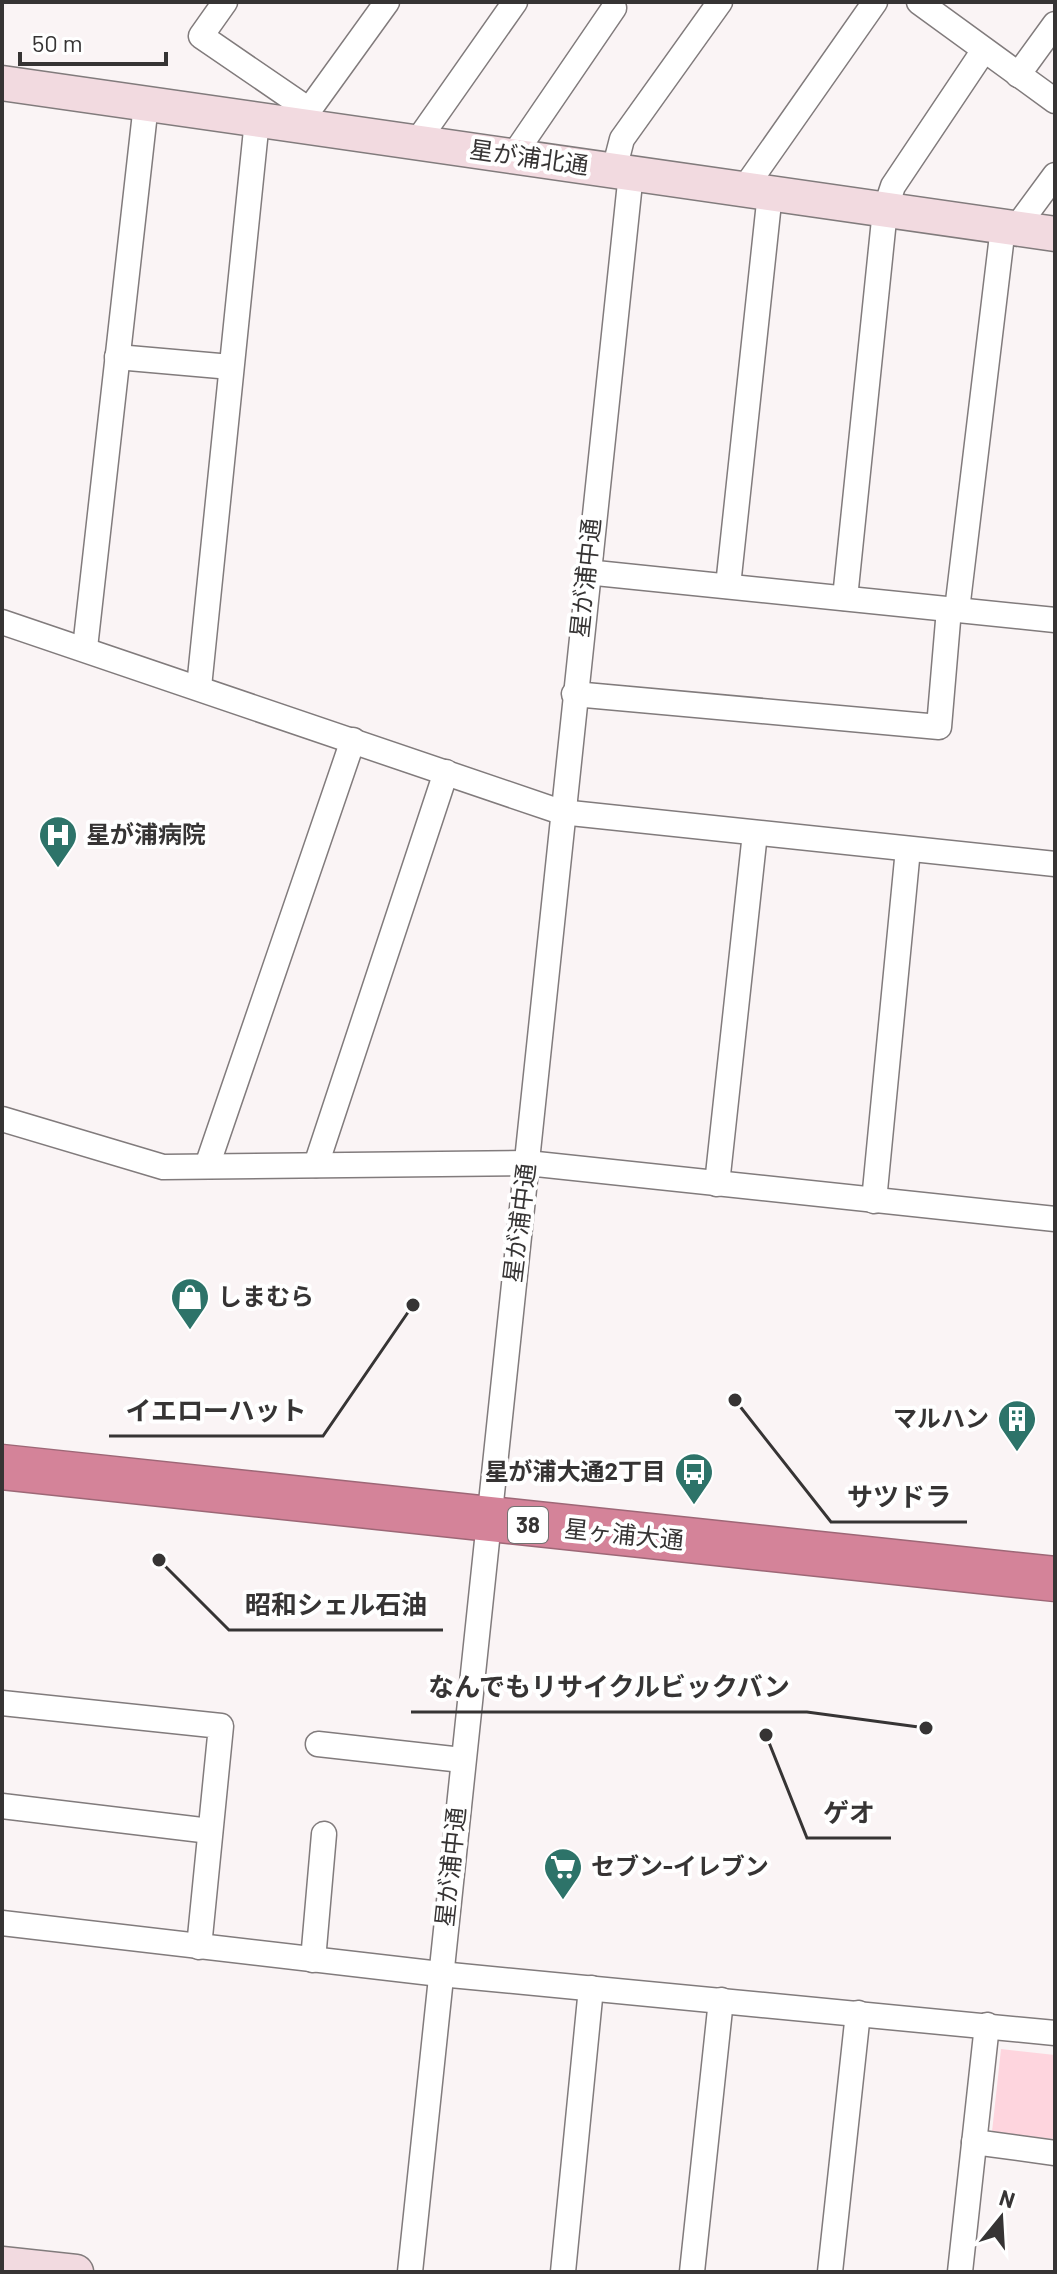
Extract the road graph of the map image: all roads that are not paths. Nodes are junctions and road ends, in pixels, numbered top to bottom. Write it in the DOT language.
graph roads {
  1 [pos="225,2"];
  2 [pos="387,2"];
  3 [pos="515,2"];
  4 [pos="720,2"];
  5 [pos="875,2"];
  6 [pos="919,2"];
  7 [pos="614,8"];
  8 [pos="1055,24"];
  9 [pos="984,50"];
  10 [pos="1018,75"];
  11 [pos="2,83"];
  12 [pos="1055,101"];
  13 [pos="146,104"];
  14 [pos="308,119"];
  15 [pos="257,120"];
  16 [pos="416,143"];
  17 [pos="513,156"];
  18 [pos="622,172"];
  19 [pos="1055,175"];
  20 [pos="757,191"];
  21 [pos="885,210"];
  22 [pos="1009,227"];
  23 [pos="1055,234"];
  24 [pos="117,357"];
  25 [pos="231,367"];
  26 [pos="586,572"];
  27 [pos="728,586"];
  28 [pos="845,598"];
  29 [pos="953,609"];
  30 [pos="1055,620"];
  31 [pos="2,622"];
  32 [pos="85,648"];
  33 [pos="199,687"];
  34 [pos="574,694"];
  35 [pos="353,740"];
  36 [pos="446,772"];
  37 [pos="561,812"];
  38 [pos="755,833"];
  39 [pos="908,849"];
  40 [pos="1055,864"];
  41 [pos="2,1119"];
  42 [pos="527,1163"];
  43 [pos="316,1165"];
  44 [pos="207,1166"];
  45 [pos="717,1184"];
  46 [pos="874,1201"];
  47 [pos="1055,1219"];
  48 [pos="2,1467"];
  49 [pos="487,1520"];
  50 [pos="1055,1579"];
  51 [pos="2,1703"];
  52 [pos="318,1744"];
  53 [pos="462,1760"];
  54 [pos="2,1806"];
  55 [pos="210,1831"];
  56 [pos="324,1834"];
  57 [pos="2,1923"];
  58 [pos="199,1947"];
  59 [pos="313,1960"];
  60 [pos="440,1974"];
  61 [pos="591,1988"];
  62 [pos="721,2000"];
  63 [pos="858,2013"];
  64 [pos="987,2025"];
  65 [pos="1055,2033"];
  66 [pos="974,2142"];
  67 [pos="1055,2153"];
  68 [pos="2,2264"];
  69 [pos="76,2272"];
  70 [pos="410,2272"];
  71 [pos="563,2272"];
  72 [pos="692,2272"];
  73 [pos="830,2272"];
  74 [pos="960,2272"];
  1 -- 14 [label="street"];
  2 -- 14 [label="street"];
  3 -- 16 [label="street"];
  4 -- 18 [label="street, 星が浦中通"];
  5 -- 20 [label="street"];
  6 -- 9 [label="street"];
  7 -- 17 [label="street"];
  8 -- 10 [label="street"];
  9 -- 10 [label="street"];
  9 -- 21 [label="street"];
  10 -- 12 [label="street"];
  11 -- 13 [label="street, 星が浦北通"];
  13 -- 15 [label="street, 星が浦北通"];
  13 -- 24 [label="street"];
  14 -- 15 [label="street, 星が浦北通"];
  14 -- 16 [label="street, 星が浦北通"];
  15 -- 25 [label="street"];
  16 -- 17 [label="street, 星が浦北通"];
  17 -- 18 [label="street, 星が浦北通"];
  18 -- 20 [label="street, 星が浦北通"];
  18 -- 26 [label="street, 星が浦中通"];
  19 -- 22 [label="street"];
  20 -- 21 [label="street, 星が浦北通"];
  20 -- 27 [label="street"];
  21 -- 22 [label="street, 星が浦北通"];
  21 -- 28 [label="street"];
  22 -- 23 [label="street, 星が浦北通"];
  22 -- 29 [label="street"];
  24 -- 25 [label="street"];
  24 -- 32 [label="street"];
  25 -- 33 [label="street"];
  26 -- 27 [label="street"];
  26 -- 34 [label="street, 星が浦中通"];
  27 -- 28 [label="street"];
  28 -- 29 [label="street"];
  29 -- 30 [label="street"];
  29 -- 34 [label="street"];
  31 -- 32 [label="street"];
  32 -- 33 [label="street"];
  33 -- 35 [label="street"];
  34 -- 37 [label="street, 星が浦中通"];
  35 -- 36 [label="street"];
  35 -- 44 [label="street"];
  36 -- 37 [label="street"];
  36 -- 43 [label="street"];
  37 -- 38 [label="street"];
  37 -- 42 [label="street, 星が浦中通"];
  38 -- 39 [label="street"];
  38 -- 45 [label="street"];
  39 -- 40 [label="street"];
  39 -- 46 [label="street"];
  41 -- 44 [label="street"];
  42 -- 43 [label="street"];
  42 -- 45 [label="street"];
  42 -- 49 [label="street, 星が浦中通"];
  43 -- 44 [label="street"];
  45 -- 46 [label="street"];
  46 -- 47 [label="street"];
  48 -- 49 [label="highway, 星ヶ浦大通 / 38"];
  49 -- 50 [label="highway, 星ヶ浦大通 / 38"];
  49 -- 53 [label="street, 星が浦中通"];
  51 -- 55 [label="street"];
  52 -- 53 [label="street"];
  53 -- 60 [label="street, 星が浦中通"];
  54 -- 55 [label="street"];
  55 -- 58 [label="street"];
  56 -- 59 [label="street"];
  57 -- 58 [label="street"];
  58 -- 59 [label="street"];
  59 -- 60 [label="street"];
  60 -- 61 [label="street"];
  60 -- 70 [label="street, 星が浦中通"];
  61 -- 62 [label="street"];
  61 -- 71 [label="street"];
  62 -- 63 [label="street"];
  62 -- 72 [label="street"];
  63 -- 64 [label="street"];
  63 -- 73 [label="street"];
  64 -- 65 [label="street"];
  64 -- 66 [label="street"];
  66 -- 67 [label="street"];
  66 -- 74 [label="street"];
  68 -- 69 [label="street"];
}
